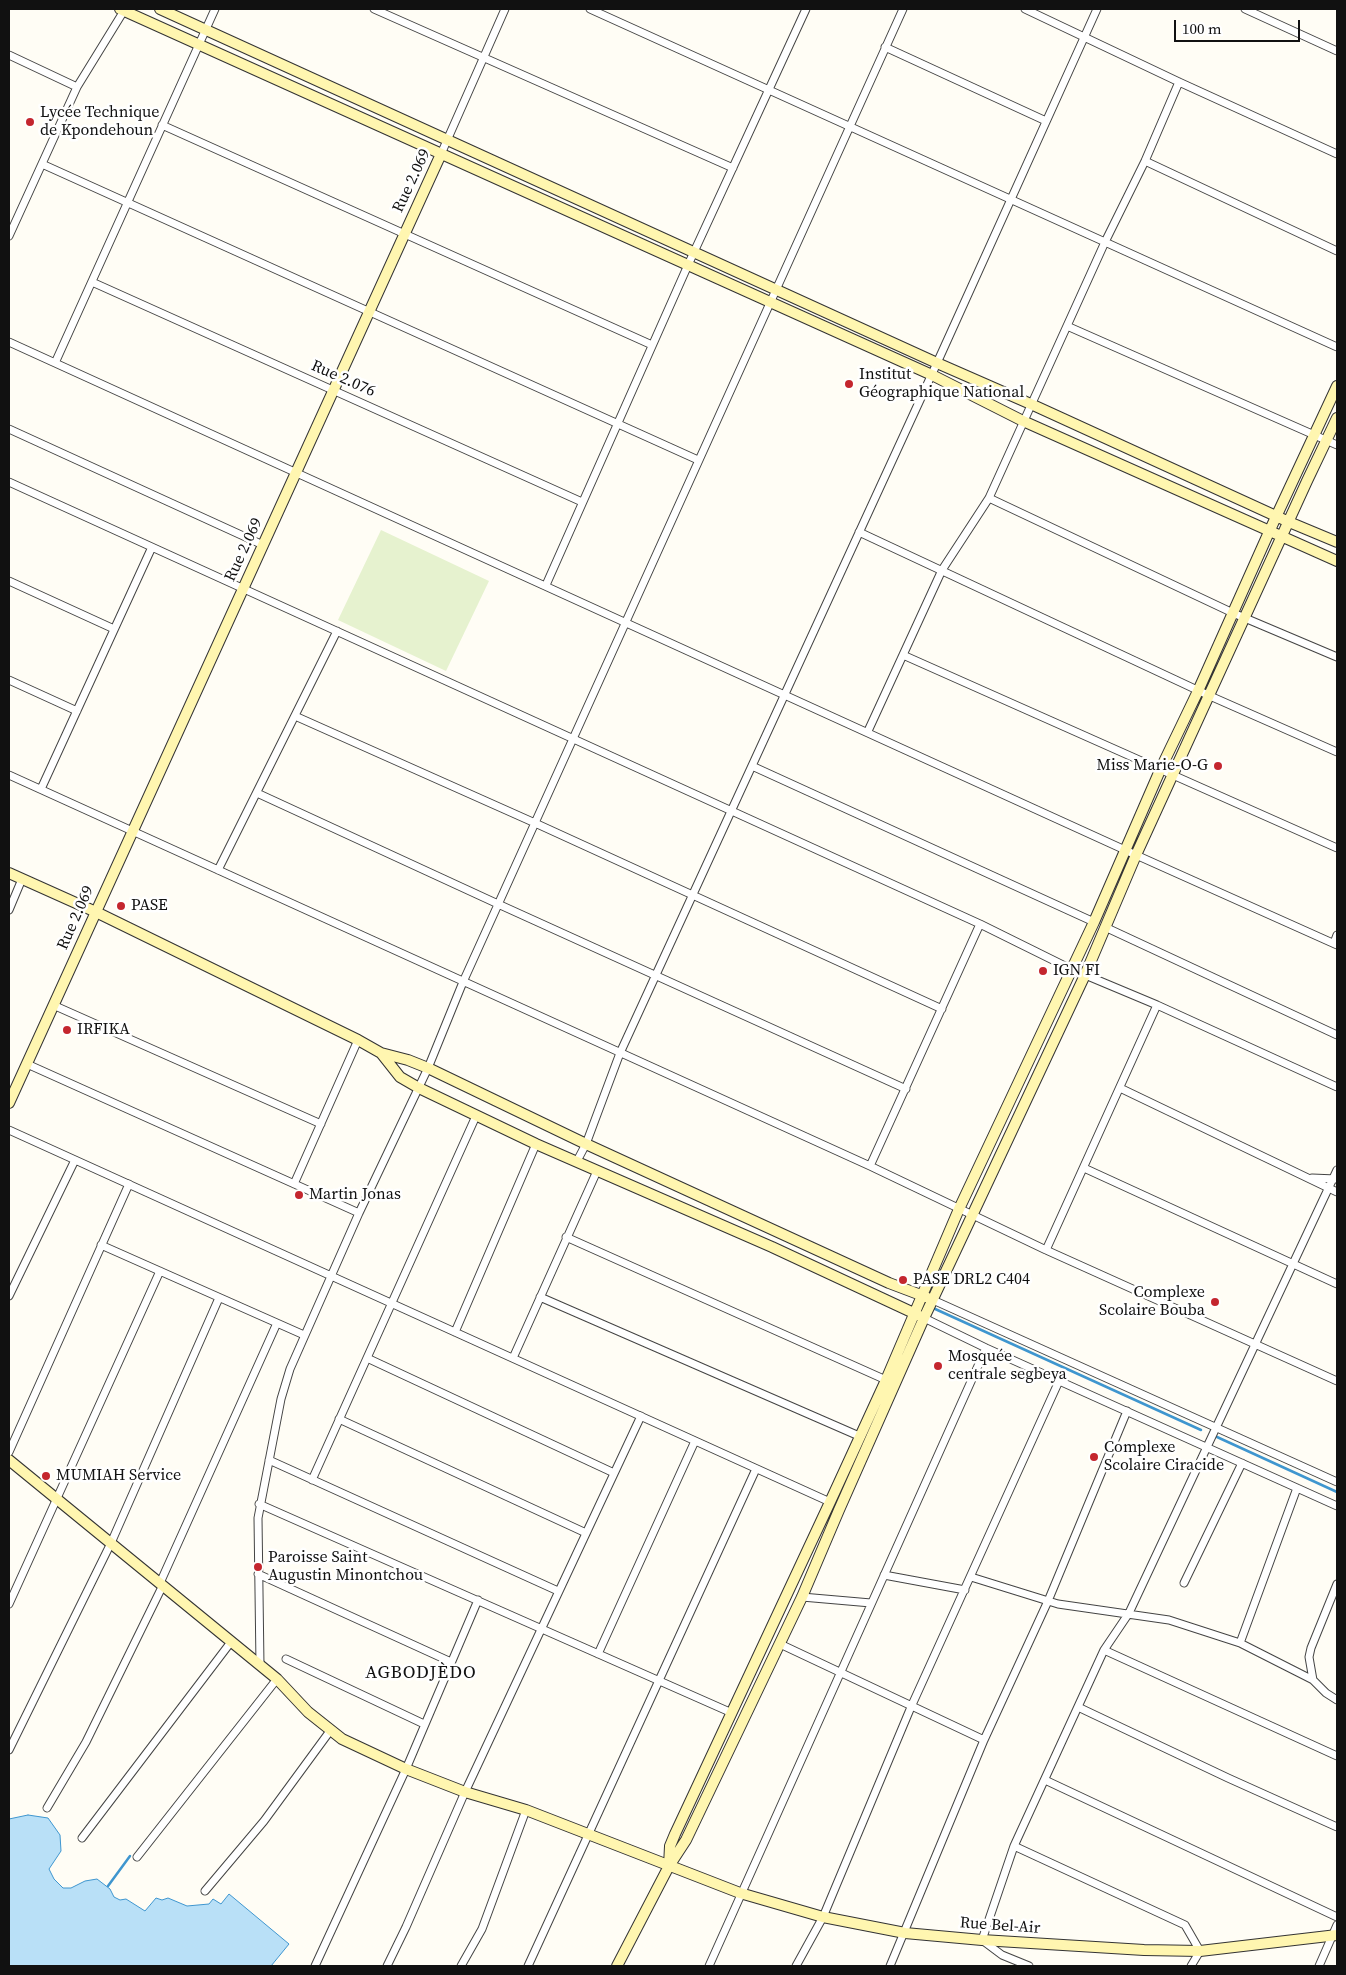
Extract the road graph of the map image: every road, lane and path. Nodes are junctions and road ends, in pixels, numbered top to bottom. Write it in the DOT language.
graph roads {
  1 [pos="123,9"];
  2 [pos="160,9"];
  3 [pos="215,9"];
  4 [pos="374,9"];
  5 [pos="505,9"];
  6 [pos="590,9"];
  7 [pos="805,9"];
  8 [pos="903,9"];
  9 [pos="1025,9"];
  10 [pos="1097,9"];
  11 [pos="1245,9"];
  12 [pos="205,29"];
  13 [pos="1084,36"];
  14 [pos="199,44"];
  15 [pos="885,47"];
  16 [pos="1337,51"];
  17 [pos="9,55"];
  18 [pos="484,58"];
  19 [pos="1179,82"];
  20 [pos="77,87"];
  21 [pos="769,89"];
  22 [pos="1046,121"];
  23 [pos="162,125"];
  24 [pos="850,126"];
  25 [pos="448,140"];
  26 [pos="441,154"];
  27 [pos="1337,154"];
  28 [pos="1145,161"];
  29 [pos="42,164"];
  30 [pos="733,168"];
  31 [pos="1011,199"];
  32 [pos="127,202"];
  33 [pos="405,233"];
  34 [pos="9,236"];
  35 [pos="1106,242"];
  36 [pos="1337,251"];
  37 [pos="694,252"];
  38 [pos="688,266"];
  39 [pos="92,282"];
  40 [pos="776,289"];
  41 [pos="770,302"];
  42 [pos="369,312"];
  43 [pos="1067,326"];
  44 [pos="9,342"];
  45 [pos="652,345"];
  46 [pos="1337,347"];
  47 [pos="55,363"];
  48 [pos="938,363"];
  49 [pos="932,375"];
  50 [pos="1337,386"];
  51 [pos="334,390"];
  52 [pos="1033,405"];
  53 [pos="1337,418"];
  54 [pos="1023,422"];
  55 [pos="617,424"];
  56 [pos="9,429"];
  57 [pos="1314,434"];
  58 [pos="1332,443"];
  59 [pos="698,460"];
  60 [pos="296,472"];
  61 [pos="9,482"];
  62 [pos="989,498"];
  63 [pos="582,502"];
  64 [pos="1277,515"];
  65 [pos="1289,522"];
  66 [pos="859,532"];
  67 [pos="1269,532"];
  68 [pos="1281,537"];
  69 [pos="1337,542"];
  70 [pos="263,545"];
  71 [pos="152,547"];
  72 [pos="1337,561"];
  73 [pos="942,570"];
  74 [pos="9,581"];
  75 [pos="546,585"];
  76 [pos="243,589"];
  77 [pos="1233,613"];
  78 [pos="1245,617"];
  79 [pos="626,621"];
  80 [pos="114,629"];
  81 [pos="337,631"];
  82 [pos="903,655"];
  83 [pos="1337,657"];
  84 [pos="9,680"];
  85 [pos="1198,691"];
  86 [pos="785,694"];
  87 [pos="1210,696"];
  88 [pos="77,711"];
  89 [pos="295,716"];
  90 [pos="868,732"];
  91 [pos="573,739"];
  92 [pos="1337,752"];
  93 [pos="752,766"];
  94 [pos="1161,768"];
  95 [pos="9,775"];
  96 [pos="1173,775"];
  97 [pos="42,789"];
  98 [pos="257,792"];
  99 [pos="731,811"];
  100 [pos="535,822"];
  101 [pos="132,832"];
  102 [pos="1337,848"];
  103 [pos="1125,849"];
  104 [pos="1136,855"];
  105 [pos="218,870"];
  106 [pos="9,873"];
  107 [pos="22,879"];
  108 [pos="692,896"];
  109 [pos="498,904"];
  110 [pos="9,910"];
  111 [pos="96,912"];
  112 [pos="1094,922"];
  113 [pos="980,924"];
  114 [pos="1107,928"];
  115 [pos="1337,935"];
  116 [pos="1335,944"];
  117 [pos="1071,970"];
  118 [pos="1086,975"];
  119 [pos="655,976"];
  120 [pos="463,982"];
  121 [pos="1157,1004"];
  122 [pos="53,1005"];
  123 [pos="942,1009"];
  124 [pos="1337,1035"];
  125 [pos="358,1040"];
  126 [pos="381,1053"];
  127 [pos="620,1053"];
  128 [pos="27,1064"];
  129 [pos="428,1068"];
  130 [pos="1337,1087"];
  131 [pos="419,1088"];
  132 [pos="1120,1088"];
  133 [pos="906,1089"];
  134 [pos="9,1103"];
  135 [pos="476,1116"];
  136 [pos="321,1124"];
  137 [pos="9,1130"];
  138 [pos="536,1144"];
  139 [pos="586,1144"];
  140 [pos="75,1160"];
  141 [pos="577,1161"];
  142 [pos="870,1166"];
  143 [pos="1084,1168"];
  144 [pos="597,1170"];
  145 [pos="1337,1170"];
  146 [pos="1309,1178"];
  147 [pos="1335,1179"];
  148 [pos="130,1184"];
  149 [pos="294,1184"];
  150 [pos="1329,1188"];
  151 [pos="1337,1192"];
  152 [pos="959,1209"];
  153 [pos="359,1214"];
  154 [pos="973,1216"];
  155 [pos="566,1237"];
  156 [pos="101,1245"];
  157 [pos="1046,1250"];
  158 [pos="1293,1265"];
  159 [pos="160,1271"];
  160 [pos="331,1276"];
  161 [pos="1337,1284"];
  162 [pos="9,1296"];
  163 [pos="921,1296"];
  164 [pos="540,1297"];
  165 [pos="219,1298"];
  166 [pos="933,1300"];
  167 [pos="392,1303"];
  168 [pos="913,1313"];
  169 [pos="924,1318"];
  170 [pos="278,1323"];
  171 [pos="455,1332"];
  172 [pos="304,1335"];
  173 [pos="1256,1345"];
  174 [pos="986,1348"];
  175 [pos="367,1358"];
  176 [pos="513,1358"];
  177 [pos="886,1380"];
  178 [pos="1059,1381"];
  179 [pos="1337,1381"];
  180 [pos="1127,1411"];
  181 [pos="641,1416"];
  182 [pos="339,1419"];
  183 [pos="1217,1429"];
  184 [pos="859,1436"];
  185 [pos="695,1441"];
  186 [pos="1207,1448"];
  187 [pos="9,1452"];
  188 [pos="9,1460"];
  189 [pos="269,1460"];
  190 [pos="1242,1463"];
  191 [pos="756,1469"];
  192 [pos="614,1473"];
  193 [pos="312,1480"];
  194 [pos="1337,1482"];
  195 [pos="1297,1488"];
  196 [pos="57,1500"];
  197 [pos="830,1502"];
  198 [pos="259,1504"];
  199 [pos="1337,1506"];
  200 [pos="586,1533"];
  201 [pos="111,1543"];
  202 [pos="258,1574"];
  203 [pos="884,1575"];
  204 [pos="971,1577"];
  205 [pos="1184,1583"];
  206 [pos="161,1584"];
  207 [pos="1337,1588"];
  208 [pos="965,1590"];
  209 [pos="558,1591"];
  210 [pos="802,1597"];
  211 [pos="478,1600"];
  212 [pos="1048,1601"];
  213 [pos="871,1603"];
  214 [pos="9,1604"];
  215 [pos="1129,1613"];
  216 [pos="541,1628"];
  217 [pos="231,1642"];
  218 [pos="1240,1643"];
  219 [pos="780,1644"];
  220 [pos="1104,1650"];
  221 [pos="598,1654"];
  222 [pos="286,1659"];
  223 [pos="451,1662"];
  224 [pos="260,1665"];
  225 [pos="840,1673"];
  226 [pos="277,1679"];
  227 [pos="658,1680"];
  228 [pos="1313,1680"];
  229 [pos="1337,1700"];
  230 [pos="911,1707"];
  231 [pos="1078,1707"];
  232 [pos="732,1713"];
  233 [pos="424,1724"];
  234 [pos="330,1731"];
  235 [pos="984,1740"];
  236 [pos="9,1750"];
  237 [pos="1337,1756"];
  238 [pos="406,1769"];
  239 [pos="1045,1780"];
  240 [pos="465,1792"];
  241 [pos="47,1808"];
  242 [pos="526,1810"];
  243 [pos="1337,1827"];
  244 [pos="588,1834"];
  245 [pos="82,1838"];
  246 [pos="1014,1846"];
  247 [pos="137,1857"];
  248 [pos="669,1866"];
  249 [pos="205,1891"];
  250 [pos="740,1893"];
  251 [pos="822,1917"];
  252 [pos="1337,1918"];
  253 [pos="1337,1925"];
  254 [pos="905,1933"];
  255 [pos="1335,1935"];
  256 [pos="982,1940"];
  257 [pos="1200,1951"];
  258 [pos="315,1966"];
  259 [pos="387,1966"];
  260 [pos="461,1966"];
  261 [pos="528,1966"];
  262 [pos="617,1966"];
  263 [pos="709,1966"];
  264 [pos="796,1966"];
  265 [pos="890,1966"];
  266 [pos="1029,1966"];
  267 [pos="1191,1966"];
  268 [pos="1319,1966"];
  1 -- 14 [label="street"];
  1 -- 20 [label="street"];
  2 -- 12 [label="street"];
  3 -- 12 [label="street"];
  4 -- 18 [label="street"];
  5 -- 18 [label="street, Rue 2.069"];
  6 -- 21 [label="street"];
  7 -- 21 [label="street"];
  8 -- 15 [label="street"];
  9 -- 13 [label="street"];
  10 -- 13 [label="street"];
  11 -- 16 [label="street"];
  12 -- 14 [label="street"];
  12 -- 25 [label="street"];
  13 -- 19 [label="street"];
  13 -- 22 [label="street"];
  14 -- 23 [label="street"];
  14 -- 26 [label="street"];
  15 -- 22 [label="street"];
  15 -- 24 [label="street"];
  17 -- 20 [label="street"];
  18 -- 25 [label="street, Rue 2.069"];
  18 -- 30 [label="street"];
  19 -- 27 [label="street"];
  19 -- 28 [label="street"];
  20 -- 29 [label="street"];
  21 -- 24 [label="street"];
  21 -- 30 [label="street"];
  22 -- 31 [label="street"];
  23 -- 32 [label="street"];
  23 -- 33 [label="street"];
  24 -- 31 [label="street"];
  24 -- 40 [label="street"];
  25 -- 26 [label="street, Rue 2.069"];
  25 -- 37 [label="street"];
  26 -- 33 [label="street, Rue 2.069"];
  26 -- 38 [label="street"];
  28 -- 35 [label="street"];
  28 -- 36 [label="street"];
  29 -- 32 [label="street"];
  29 -- 34 [label="street"];
  30 -- 37 [label="street"];
  31 -- 35 [label="street"];
  31 -- 48 [label="street"];
  32 -- 39 [label="street"];
  32 -- 42 [label="street"];
  33 -- 42 [label="street, Rue 2.069"];
  33 -- 45 [label="street"];
  35 -- 43 [label="street"];
  35 -- 46 [label="street"];
  37 -- 38 [label="street"];
  37 -- 40 [label="street"];
  38 -- 41 [label="street"];
  38 -- 45 [label="street"];
  39 -- 47 [label="street"];
  39 -- 51 [label="street, Rue 2.076"];
  40 -- 41 [label="street"];
  40 -- 48 [label="street"];
  41 -- 49 [label="street"];
  41 -- 59 [label="street"];
  42 -- 51 [label="street, Rue 2.069"];
  42 -- 55 [label="street"];
  43 -- 52 [label="street"];
  43 -- 57 [label="street"];
  44 -- 47 [label="street"];
  45 -- 55 [label="street"];
  47 -- 60 [label="street"];
  48 -- 49 [label="street"];
  48 -- 52 [label="street"];
  49 -- 54 [label="street"];
  49 -- 66 [label="street"];
  50 -- 57 [label="street"];
  51 -- 60 [label="street, Rue 2.069"];
  51 -- 63 [label="street, Rue 2.076"];
  52 -- 54 [label="street"];
  52 -- 64 [label="street"];
  53 -- 58 [label="street"];
  54 -- 62 [label="street"];
  54 -- 67 [label="street"];
  55 -- 59 [label="street"];
  55 -- 63 [label="street"];
  56 -- 70 [label="street"];
  57 -- 58 [label="street"];
  57 -- 64 [label="street"];
  58 -- 65 [label="street"];
  59 -- 79 [label="street"];
  60 -- 70 [label="street, Rue 2.069"];
  60 -- 75 [label="street"];
  61 -- 71 [label="street"];
  62 -- 73 [label="street"];
  62 -- 77 [label="street"];
  63 -- 75 [label="street"];
  64 -- 65 [label="street"];
  64 -- 67 [label="street"];
  65 -- 68 [label="street"];
  65 -- 69 [label="street"];
  66 -- 73 [label="street"];
  66 -- 86 [label="street"];
  67 -- 68 [label="street"];
  67 -- 77 [label="street"];
  68 -- 72 [label="street"];
  68 -- 78 [label="street"];
  70 -- 76 [label="street, Rue 2.069"];
  71 -- 76 [label="street"];
  71 -- 80 [label="street"];
  73 -- 82 [label="street"];
  73 -- 85 [label="street"];
  74 -- 80 [label="street"];
  75 -- 79 [label="street"];
  76 -- 81 [label="street"];
  76 -- 101 [label="street, Rue 2.069"];
  77 -- 78 [label="street"];
  77 -- 85 [label="street"];
  78 -- 83 [label="street"];
  78 -- 87 [label="street"];
  79 -- 86 [label="street"];
  79 -- 91 [label="street"];
  80 -- 88 [label="street"];
  81 -- 89 [label="street"];
  81 -- 91 [label="street"];
  82 -- 90 [label="street"];
  82 -- 94 [label="street"];
  84 -- 88 [label="street"];
  85 -- 87 [label="street"];
  85 -- 94 [label="street"];
  86 -- 90 [label="street"];
  86 -- 93 [label="street"];
  87 -- 92 [label="street"];
  87 -- 96 [label="street"];
  88 -- 97 [label="street"];
  89 -- 98 [label="street"];
  89 -- 100 [label="street"];
  90 -- 103 [label="street"];
  91 -- 99 [label="street"];
  91 -- 100 [label="street"];
  93 -- 99 [label="street"];
  93 -- 112 [label="street"];
  94 -- 96 [label="street"];
  94 -- 103 [label="street"];
  95 -- 97 [label="street"];
  96 -- 102 [label="street"];
  96 -- 104 [label="street"];
  97 -- 101 [label="street"];
  98 -- 105 [label="street"];
  98 -- 109 [label="street"];
  99 -- 108 [label="street"];
  99 -- 113 [label="street"];
  100 -- 108 [label="street"];
  100 -- 109 [label="street"];
  101 -- 105 [label="street"];
  101 -- 111 [label="street, Rue 2.069"];
  103 -- 104 [label="street"];
  103 -- 112 [label="street"];
  104 -- 114 [label="street"];
  104 -- 116 [label="street"];
  105 -- 120 [label="street"];
  106 -- 107 [label="street"];
  107 -- 110 [label="street"];
  107 -- 111 [label="street"];
  108 -- 119 [label="street"];
  108 -- 123 [label="street"];
  109 -- 119 [label="street"];
  109 -- 120 [label="street"];
  111 -- 122 [label="street, Rue 2.069"];
  111 -- 125 [label="street"];
  112 -- 117 [label="street"];
  113 -- 117 [label="street"];
  113 -- 123 [label="street"];
  114 -- 118 [label="street"];
  114 -- 124 [label="street"];
  115 -- 116 [label="street"];
  117 -- 118 [label="street"];
  117 -- 152 [label="street"];
  118 -- 121 [label="street"];
  118 -- 154 [label="street"];
  119 -- 127 [label="street"];
  119 -- 133 [label="street"];
  120 -- 127 [label="street"];
  120 -- 129 [label="street"];
  121 -- 130 [label="street"];
  121 -- 132 [label="street"];
  122 -- 128 [label="street, Rue 2.069"];
  122 -- 136 [label="street"];
  123 -- 133 [label="street"];
  125 -- 126 [label="street"];
  125 -- 136 [label="street"];
  126 -- 129 [label="street"];
  126 -- 131 [label="street"];
  127 -- 139 [label="street"];
  127 -- 142 [label="street"];
  128 -- 134 [label="street, Rue 2.069"];
  128 -- 149 [label="street"];
  129 -- 131 [label="street"];
  129 -- 139 [label="street"];
  131 -- 135 [label="street"];
  131 -- 153 [label="street"];
  132 -- 143 [label="street"];
  132 -- 146 [label="street"];
  133 -- 142 [label="street"];
  135 -- 138 [label="street"];
  135 -- 167 [label="street"];
  136 -- 149 [label="street"];
  137 -- 140 [label="street"];
  138 -- 141 [label="street"];
  138 -- 171 [label="street"];
  139 -- 141 [label="street"];
  139 -- 163 [label="street"];
  140 -- 148 [label="street"];
  140 -- 162 [label="street"];
  141 -- 144 [label="street"];
  142 -- 152 [label="street"];
  143 -- 157 [label="street"];
  143 -- 158 [label="street"];
  144 -- 155 [label="street"];
  144 -- 168 [label="street"];
  145 -- 147 [label="street"];
  146 -- 147 [label="street"];
  146 -- 150 [label="street"];
  147 -- 150 [label="street"];
  148 -- 156 [label="street"];
  148 -- 160 [label="street"];
  149 -- 153 [label="street"];
  150 -- 151 [label="street"];
  150 -- 158 [label="street"];
  152 -- 154 [label="street"];
  152 -- 163 [label="street"];
  153 -- 160 [label="street"];
  154 -- 157 [label="street"];
  154 -- 166 [label="street"];
  155 -- 164 [label="street"];
  155 -- 177 [label="street"];
  156 -- 159 [label="street"];
  156 -- 187 [label="street"];
  157 -- 173 [label="street"];
  158 -- 161 [label="street"];
  158 -- 173 [label="street"];
  159 -- 165 [label="street"];
  159 -- 196 [label="street"];
  160 -- 167 [label="street"];
  160 -- 172 [label="street"];
  163 -- 166 [label="street"];
  163 -- 168 [label="street"];
  164 -- 176 [label="street"];
  164 -- 184 [label="street"];
  165 -- 170 [label="street"];
  165 -- 201 [label="street"];
  166 -- 169 [label="street"];
  166 -- 183 [label="street"];
  167 -- 171 [label="street"];
  167 -- 175 [label="street"];
  168 -- 169 [label="street"];
  168 -- 177 [label="street"];
  169 -- 174 [label="street"];
  169 -- 210 [label="street"];
  170 -- 172 [label="street"];
  170 -- 206 [label="street"];
  171 -- 176 [label="street"];
  172 -- 189 [label="street"];
  173 -- 179 [label="street"];
  173 -- 183 [label="street"];
  174 -- 178 [label="street"];
  174 -- 203 [label="street"];
  175 -- 182 [label="street"];
  175 -- 192 [label="street"];
  176 -- 181 [label="street"];
  177 -- 184 [label="street"];
  178 -- 180 [label="street"];
  178 -- 204 [label="street"];
  180 -- 186 [label="street"];
  180 -- 212 [label="street"];
  181 -- 185 [label="street"];
  181 -- 192 [label="street"];
  182 -- 193 [label="street"];
  182 -- 200 [label="street"];
  183 -- 186 [label="street"];
  183 -- 194 [label="street"];
  184 -- 197 [label="street"];
  185 -- 191 [label="street"];
  185 -- 221 [label="street"];
  186 -- 190 [label="street"];
  186 -- 215 [label="street"];
  188 -- 196 [label="street, Rue Bel-Air"];
  189 -- 193 [label="street"];
  189 -- 198 [label="street"];
  190 -- 195 [label="street"];
  190 -- 205 [label="street"];
  191 -- 197 [label="street"];
  191 -- 227 [label="street"];
  192 -- 200 [label="street"];
  193 -- 209 [label="street"];
  195 -- 199 [label="street"];
  195 -- 218 [label="street"];
  196 -- 201 [label="street, Rue Bel-Air"];
  196 -- 214 [label="street"];
  197 -- 232 [label="street"];
  198 -- 202 [label="street"];
  198 -- 211 [label="street"];
  200 -- 209 [label="street"];
  201 -- 206 [label="street, Rue Bel-Air"];
  201 -- 236 [label="street"];
  202 -- 223 [label="street"];
  202 -- 224 [label="street"];
  203 -- 208 [label="street"];
  203 -- 213 [label="street"];
  204 -- 208 [label="street"];
  204 -- 212 [label="street"];
  206 -- 217 [label="street, Rue Bel-Air"];
  206 -- 241 [label="street"];
  207 -- 228 [label="street"];
  208 -- 230 [label="street"];
  209 -- 216 [label="street"];
  210 -- 213 [label="street"];
  210 -- 219 [label="street"];
  211 -- 216 [label="street"];
  211 -- 223 [label="street"];
  212 -- 215 [label="street"];
  212 -- 235 [label="street"];
  213 -- 225 [label="street"];
  215 -- 218 [label="street"];
  215 -- 220 [label="street"];
  216 -- 221 [label="street"];
  216 -- 240 [label="street"];
  217 -- 224 [label="street, Rue Bel-Air"];
  217 -- 245 [label="street"];
  218 -- 228 [label="street"];
  219 -- 225 [label="street"];
  219 -- 248 [label="street"];
  220 -- 231 [label="street"];
  220 -- 237 [label="street"];
  221 -- 227 [label="street"];
  222 -- 233 [label="street"];
  223 -- 233 [label="street"];
  224 -- 226 [label="street, Rue Bel-Air"];
  225 -- 230 [label="street"];
  225 -- 250 [label="street"];
  226 -- 234 [label="street, Rue Bel-Air"];
  226 -- 247 [label="street"];
  227 -- 232 [label="street"];
  227 -- 244 [label="street"];
  228 -- 229 [label="street"];
  230 -- 235 [label="street"];
  230 -- 251 [label="street"];
  231 -- 239 [label="street"];
  231 -- 243 [label="street"];
  232 -- 248 [label="street"];
  233 -- 238 [label="street"];
  234 -- 238 [label="street, Rue Bel-Air"];
  234 -- 249 [label="street"];
  235 -- 254 [label="street"];
  238 -- 240 [label="street, Rue Bel-Air"];
  238 -- 258 [label="street"];
  239 -- 246 [label="street"];
  239 -- 252 [label="street"];
  240 -- 242 [label="street, Rue Bel-Air"];
  240 -- 259 [label="street"];
  242 -- 244 [label="street, Rue Bel-Air"];
  242 -- 260 [label="street"];
  244 -- 248 [label="street, Rue Bel-Air"];
  244 -- 261 [label="street"];
  246 -- 256 [label="street"];
  246 -- 257 [label="street"];
  248 -- 250 [label="street, Rue Bel-Air"];
  248 -- 262 [label="street"];
  250 -- 251 [label="street, Rue Bel-Air"];
  250 -- 263 [label="street"];
  251 -- 254 [label="street, Rue Bel-Air"];
  251 -- 264 [label="street"];
  253 -- 255 [label="street"];
  254 -- 256 [label="street, Rue Bel-Air"];
  254 -- 265 [label="street"];
  255 -- 257 [label="street, Rue Bel-Air"];
  255 -- 268 [label="street"];
  256 -- 257 [label="street, Rue Bel-Air"];
  256 -- 266 [label="street"];
  257 -- 267 [label="street"];
}
